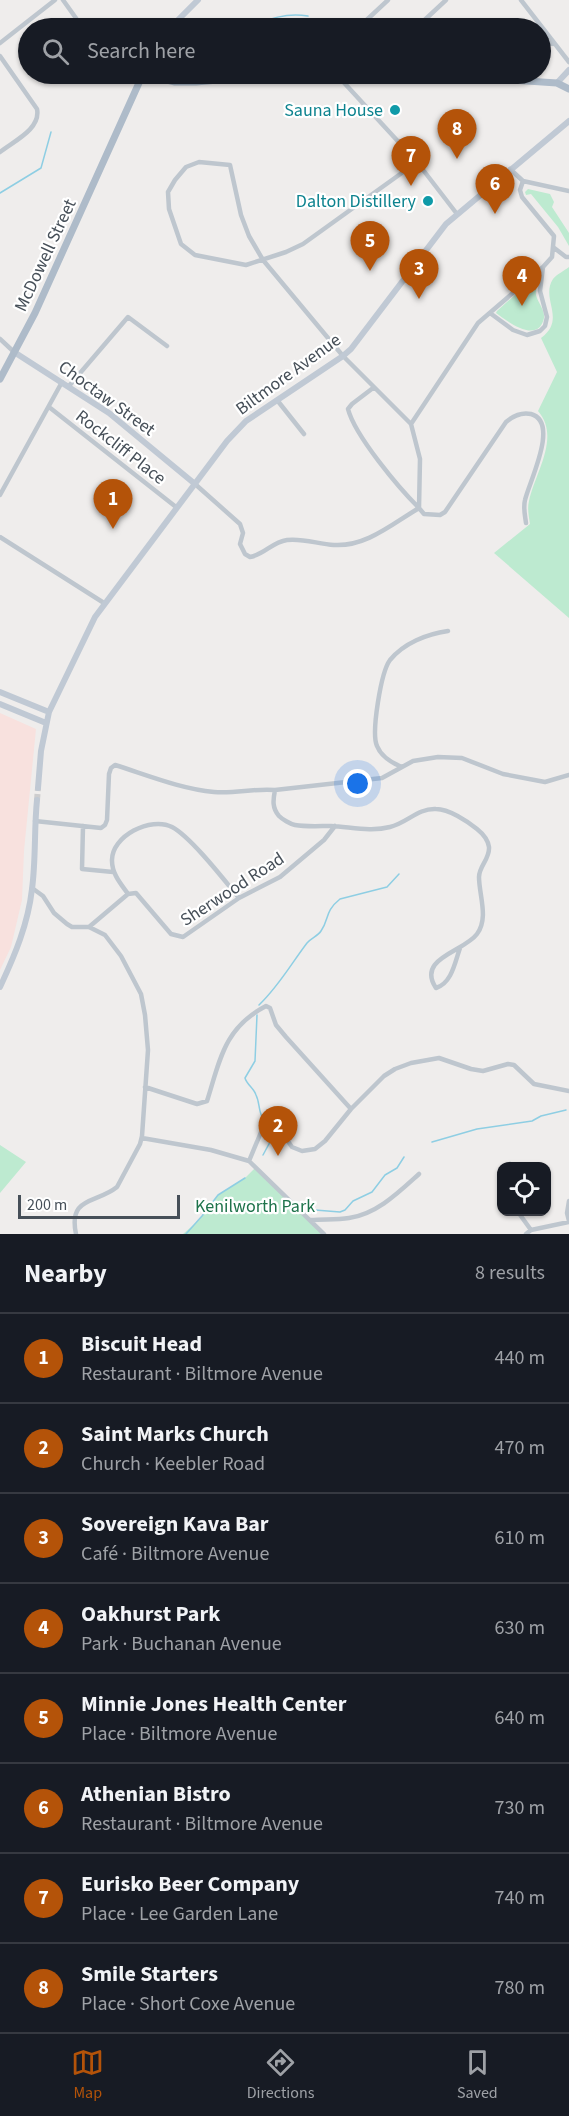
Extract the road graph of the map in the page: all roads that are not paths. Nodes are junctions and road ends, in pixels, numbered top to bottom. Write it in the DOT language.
graph roads {
  1 [pos="54,0"];
  2 [pos="63,0"];
  3 [pos="198,0"];
  4 [pos="388,0"];
  5 [pos="446,0"];
  6 [pos="521,0"];
  7 [pos="31,18"];
  8 [pos="76,18"];
  9 [pos="180,18"];
  10 [pos="369,18"];
  11 [pos="427,18"];
  12 [pos="535,18"];
  13 [pos="18,29"];
  14 [pos="551,39"];
  15 [pos="0,43"];
  16 [pos="551,44"];
  17 [pos="555,44"];
  18 [pos="0,56"];
  19 [pos="569,62"];
  20 [pos="569,70"];
  21 [pos="18,82"];
  22 [pos="551,82"];
  23 [pos="557,82"];
  24 [pos="20,84"];
  25 [pos="139,84"];
  26 [pos="345,84"];
  27 [pos="569,89"];
  28 [pos="569,96"];
  29 [pos="569,121"];
  30 [pos="0,152"];
  31 [pos="417,162"];
  32 [pos="510,168"];
  33 [pos="523,181"];
  34 [pos="569,191"];
  35 [pos="457,214"];
  36 [pos="553,247"];
  37 [pos="569,256"];
  38 [pos="263,260"];
  39 [pos="543,267"];
  40 [pos="490,313"];
  41 [pos="0,339"];
  42 [pos="167,346"];
  43 [pos="14,352"];
  44 [pos="343,356"];
  45 [pos="0,380"];
  46 [pos="62,382"];
  47 [pos="69,386"];
  48 [pos="373,388"];
  49 [pos="278,400"];
  50 [pos="49,407"];
  51 [pos="411,424"];
  52 [pos="304,434"];
  53 [pos="195,484"];
  54 [pos="0,495"];
  55 [pos="176,507"];
  56 [pos="419,508"];
  57 [pos="526,523"];
  58 [pos="0,537"];
  59 [pos="104,603"];
  60 [pos="448,631"];
  61 [pos="0,692"];
  62 [pos="0,704"];
  63 [pos="49,712"];
  64 [pos="46,723"];
  65 [pos="402,766"];
  66 [pos="569,776"];
  67 [pos="38,788"];
  68 [pos="274,790"];
  69 [pos="37,800"];
  70 [pos="35,821"];
  71 [pos="83,826"];
  72 [pos="335,826"];
  73 [pos="113,872"];
  74 [pos="32,888"];
  75 [pos="128,894"];
  76 [pos="239,898"];
  77 [pos="89,927"];
  78 [pos="460,948"];
  79 [pos="0,987"];
  80 [pos="146,1087"];
  81 [pos="569,1091"];
  82 [pos="351,1109"];
  83 [pos="142,1138"];
  84 [pos="249,1161"];
  85 [pos="419,1174"];
  86 [pos="569,1201"];
  87 [pos="520,1216"];
  88 [pos="311,1220"];
  89 [pos="569,1221"];
  90 [pos="529,1232"];
  91 [pos="76,1234"];
  92 [pos="324,1234"];
  1 -- 7 [label="street"];
  2 -- 8 [label="street"];
  3 -- 9 [label="main road"];
  4 -- 10 [label="street"];
  5 -- 11 [label="street"];
  6 -- 12 [label="street"];
  13 -- 15 [label="street"];
  14 -- 17 [label="street"];
  16 -- 17 [label="street"];
  17 -- 19 [label="street"];
  18 -- 21 [label="street"];
  20 -- 23 [label="main road"];
  22 -- 23 [label="main road"];
  23 -- 27 [label="main road"];
  23 -- 28 [label="main road"];
  24 -- 30 [label="street"];
  25 -- 43 [label="main road, McDowell Street"];
  26 -- 31 [label="street"];
  29 -- 32 [label="main road, Biltmore Avenue"];
  31 -- 35 [label="street"];
  31 -- 38 [label="street"];
  32 -- 33 [label="street"];
  32 -- 35 [label="main road, Biltmore Avenue"];
  33 -- 34 [label="street"];
  33 -- 36 [label="street"];
  35 -- 44 [label="main road, Biltmore Avenue"];
  36 -- 37 [label="street"];
  36 -- 39 [label="street"];
  38 -- 38 [label="street"];
  38 -- 44 [label="street"];
  39 -- 40 [label="street"];
  39 -- 40 [label="street"];
  40 -- 51 [label="street"];
  41 -- 43 [label="street, Choctaw Street"];
  42 -- 47 [label="street"];
  43 -- 45 [label="main road, McDowell Street"];
  43 -- 46 [label="main road, Choctaw Street"];
  44 -- 48 [label="street"];
  44 -- 49 [label="main road, Biltmore Avenue"];
  46 -- 47 [label="main road, Choctaw Street"];
  46 -- 50 [label="street"];
  47 -- 53 [label="main road, Choctaw Street"];
  48 -- 51 [label="street"];
  48 -- 56 [label="street"];
  49 -- 52 [label="street"];
  49 -- 53 [label="main road, Biltmore Avenue"];
  50 -- 54 [label="street"];
  50 -- 55 [label="street, Rockcliff Place"];
  51 -- 56 [label="street"];
  53 -- 55 [label="main road, Biltmore Avenue"];
  53 -- 56 [label="street"];
  55 -- 59 [label="main road, Biltmore Avenue"];
  56 -- 57 [label="street"];
  58 -- 59 [label="street"];
  59 -- 63 [label="main road, Biltmore Avenue"];
  60 -- 65 [label="street"];
  61 -- 63 [label="main road"];
  62 -- 64 [label="main road"];
  63 -- 64 [label="main road, Biltmore Avenue"];
  64 -- 67 [label="main road, Biltmore Avenue"];
  65 -- 66 [label="street"];
  65 -- 68 [label="street"];
  68 -- 71 [label="street"];
  68 -- 72 [label="street"];
  69 -- 70 [label="main road"];
  70 -- 71 [label="street"];
  70 -- 74 [label="main road"];
  71 -- 73 [label="street"];
  72 -- 76 [label="street, Sherwood Road"];
  72 -- 78 [label="street"];
  73 -- 75 [label="street"];
  73 -- 76 [label="street"];
  74 -- 77 [label="street"];
  74 -- 79 [label="main road"];
  75 -- 76 [label="street, Sherwood Road"];
  75 -- 77 [label="street"];
  77 -- 80 [label="street"];
  78 -- 78 [label="street"];
  80 -- 82 [label="street"];
  80 -- 83 [label="street"];
  81 -- 82 [label="street"];
  82 -- 84 [label="street"];
  83 -- 84 [label="street"];
  83 -- 91 [label="street"];
  84 -- 88 [label="street"];
  85 -- 88 [label="street"];
  86 -- 89 [label="street"];
  87 -- 90 [label="street"];
  88 -- 92 [label="street"];
  89 -- 90 [label="street"];
}
